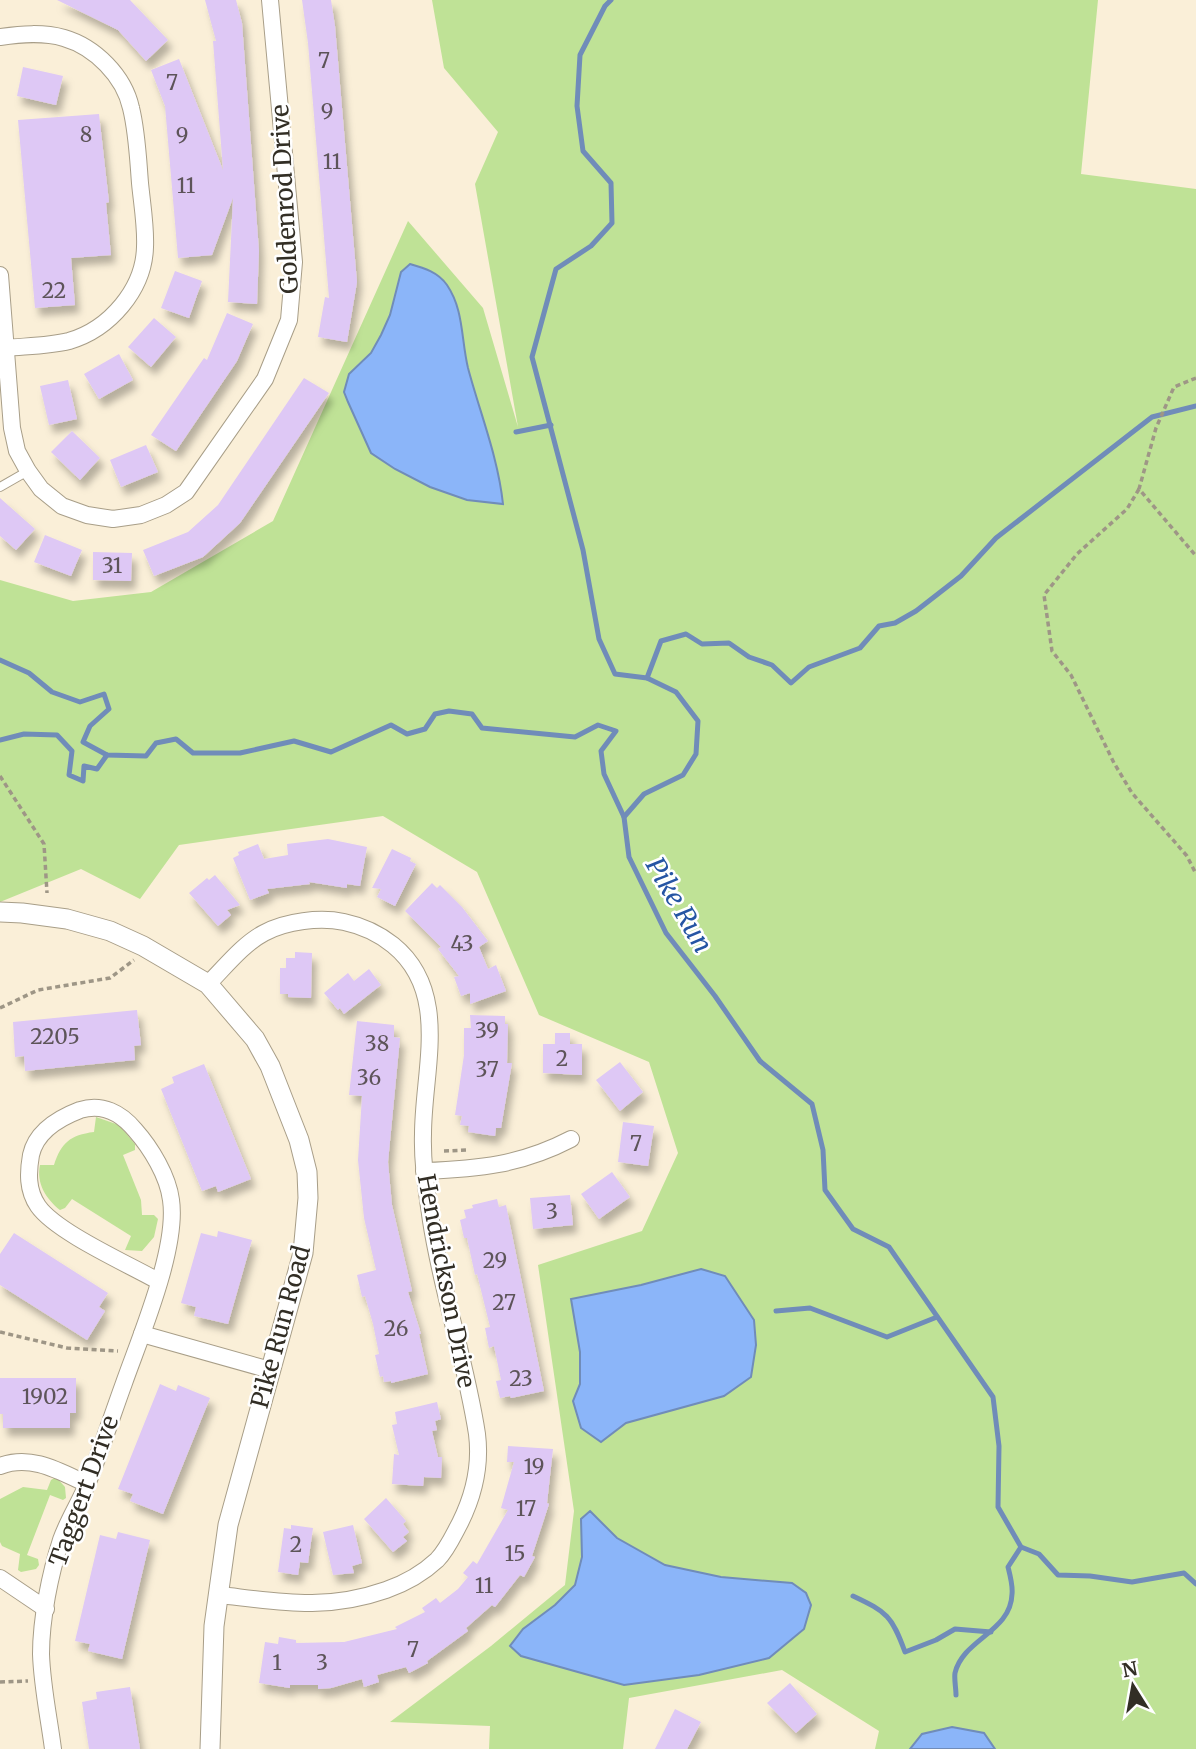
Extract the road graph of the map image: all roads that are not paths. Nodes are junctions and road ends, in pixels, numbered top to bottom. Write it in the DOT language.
graph roads {
  1 [pos="270,0"];
  2 [pos="0,37"];
  3 [pos="0,275"];
  4 [pos="6,348"];
  5 [pos="28,471"];
  6 [pos="0,487"];
  7 [pos="0,912"];
  8 [pos="208,984"];
  9 [pos="571,1139"];
  10 [pos="424,1171"];
  11 [pos="158,1281"];
  12 [pos="142,1334"];
  13 [pos="270,1370"];
  14 [pos="0,1466"];
  15 [pos="87,1483"];
  16 [pos="0,1578"];
  17 [pos="220,1595"];
  18 [pos="46,1609"];
  19 [pos="53,1749"];
  20 [pos="210,1749"];
  1 -- 5 [label="street, Goldenrod Drive"];
  2 -- 4 [label="street"];
  3 -- 4 [label="street, Goldenrod Drive"];
  4 -- 5 [label="street, Goldenrod Drive"];
  5 -- 6 [label="lane"];
  7 -- 8 [label="street, Pike Run Road"];
  8 -- 10 [label="street, Hendrickson Drive"];
  8 -- 13 [label="street, Pike Run Road"];
  9 -- 10 [label="street"];
  10 -- 17 [label="street, Hendrickson Drive"];
  11 -- 11 [label="street, Taggert Drive"];
  11 -- 12 [label="street, Taggert Drive"];
  12 -- 13 [label="street"];
  12 -- 15 [label="street, Taggert Drive"];
  13 -- 17 [label="street, Pike Run Road"];
  14 -- 15 [label="street"];
  15 -- 18 [label="street, Taggert Drive"];
  16 -- 18 [label="street"];
  17 -- 20 [label="street, Pike Run Road"];
  18 -- 19 [label="street, Taggert Drive"];
}
